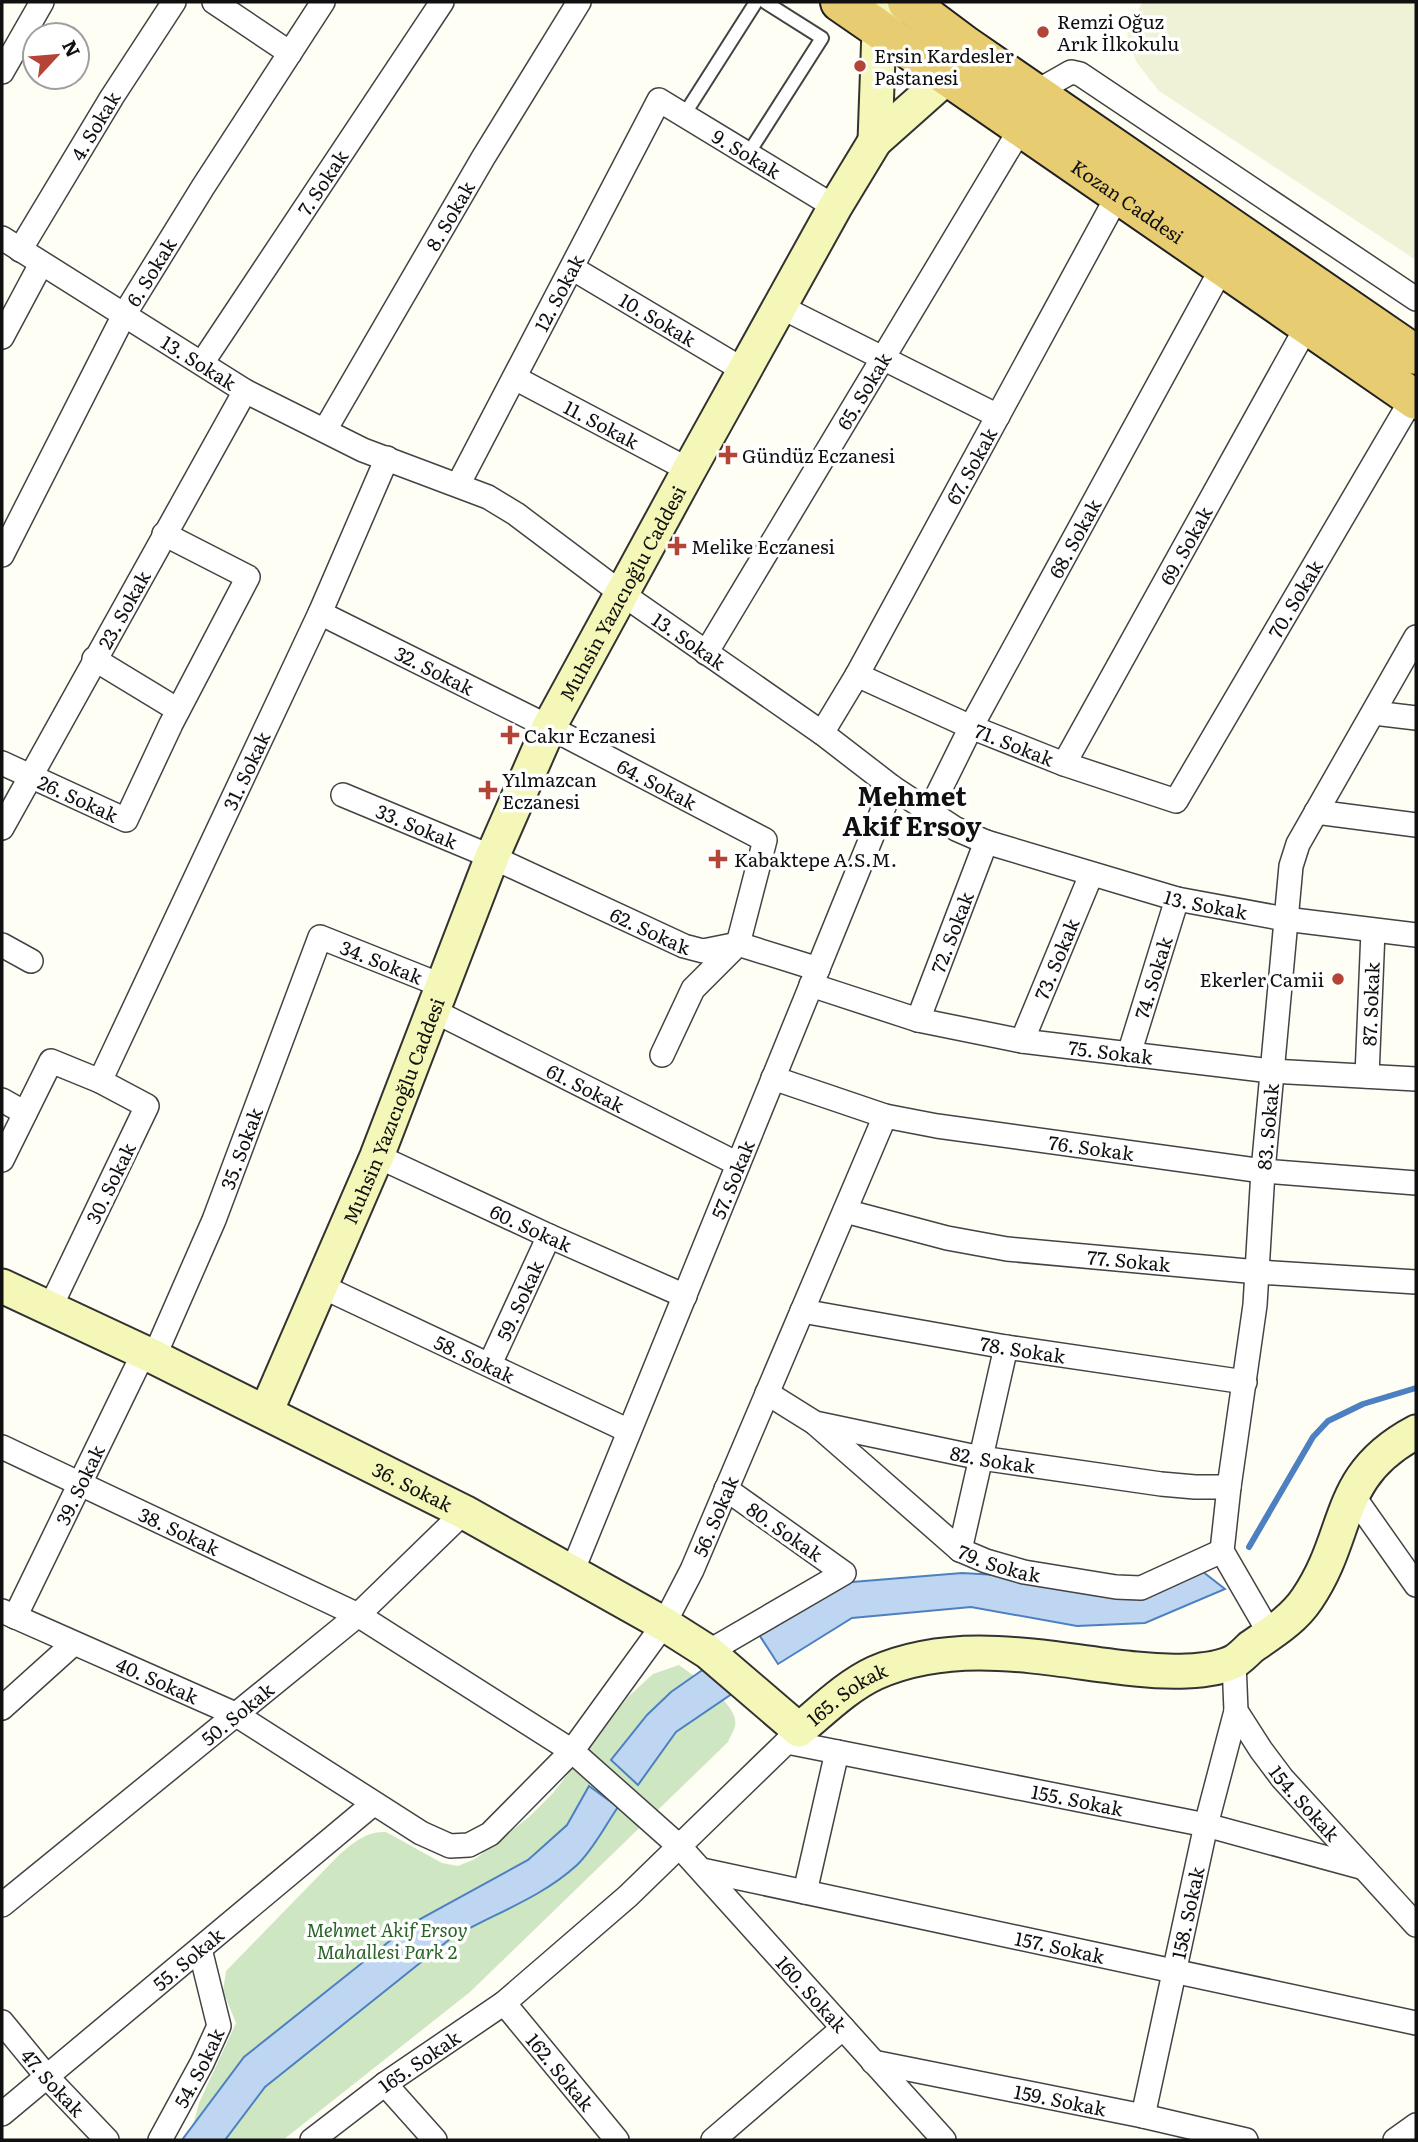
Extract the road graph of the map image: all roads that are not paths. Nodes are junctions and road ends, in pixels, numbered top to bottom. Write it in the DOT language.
graph roads {
  1 [pos="42,2"];
  2 [pos="174,2"];
  3 [pos="214,2"];
  4 [pos="323,2"];
  5 [pos="442,2"];
  6 [pos="579,2"];
  7 [pos="756,2"];
  8 [pos="765,2"];
  9 [pos="840,2"];
  10 [pos="907,2"];
  11 [pos="886,16"];
  12 [pos="290,52"];
  13 [pos="957,62"];
  14 [pos="2,72"];
  15 [pos="1034,93"];
  16 [pos="659,100"];
  17 [pos="684,115"];
  18 [pos="1021,128"];
  19 [pos="875,141"];
  20 [pos="748,154"];
  21 [pos="1118,194"];
  22 [pos="835,208"];
  23 [pos="11,244"];
  24 [pos="41,264"];
  25 [pos="1223,266"];
  26 [pos="572,268"];
  27 [pos="1416,299"];
  28 [pos="781,307"];
  29 [pos="124,315"];
  30 [pos="1307,326"];
  31 [pos="2,337"];
  32 [pos="1416,355"];
  33 [pos="883,358"];
  34 [pos="202,363"];
  35 [pos="745,371"];
  36 [pos="516,378"];
  37 [pos="245,391"];
  38 [pos="1414,398"];
  39 [pos="998,415"];
  40 [pos="325,430"];
  41 [pos="387,458"];
  42 [pos="689,471"];
  43 [pos="458,485"];
  44 [pos="164,534"];
  45 [pos="2,555"];
  46 [pos="621,593"];
  47 [pos="320,613"];
  48 [pos="1416,637"];
  49 [pos="706,653"];
  50 [pos="94,659"];
  51 [pos="857,674"];
  52 [pos="178,710"];
  53 [pos="1374,713"];
  54 [pos="1416,718"];
  55 [pos="549,727"];
  56 [pos="971,727"];
  57 [pos="822,733"];
  58 [pos="2,764"];
  59 [pos="1064,764"];
  60 [pos="30,776"];
  61 [pos="892,787"];
  62 [pos="344,795"];
  63 [pos="1177,801"];
  64 [pos="929,812"];
  65 [pos="1316,812"];
  66 [pos="1416,825"];
  67 [pos="2,828"];
  68 [pos="986,842"];
  69 [pos="492,857"];
  70 [pos="1091,875"];
  71 [pos="1177,899"];
  72 [pos="1285,919"];
  73 [pos="1373,931"];
  74 [pos="1416,935"];
  75 [pos="320,937"];
  76 [pos="738,944"];
  77 [pos="2,945"];
  78 [pos="31,961"];
  79 [pos="814,977"];
  80 [pos="439,999"];
  81 [pos="918,1020"];
  82 [pos="1023,1041"];
  83 [pos="1129,1054"];
  84 [pos="662,1055"];
  85 [pos="1271,1071"];
  86 [pos="1367,1076"];
  87 [pos="773,1078"];
  88 [pos="1416,1079"];
  89 [pos="100,1081"];
  90 [pos="2,1100"];
  91 [pos="25,1113"];
  92 [pos="885,1116"];
  93 [pos="377,1156"];
  94 [pos="2,1160"];
  95 [pos="738,1164"];
  96 [pos="1263,1171"];
  97 [pos="1416,1183"];
  98 [pos="845,1210"];
  99 [pos="548,1236"];
  100 [pos="1258,1272"];
  101 [pos="1416,1282"];
  102 [pos="2,1286"];
  103 [pos="321,1286"];
  104 [pos="684,1296"];
  105 [pos="50,1308"];
  106 [pos="802,1311"];
  107 [pos="1006,1348"];
  108 [pos="149,1354"];
  109 [pos="490,1364"];
  110 [pos="1245,1382"];
  111 [pos="767,1393"];
  112 [pos="266,1412"];
  113 [pos="815,1423"];
  114 [pos="629,1430"];
  115 [pos="1416,1432"];
  116 [pos="2,1447"];
  117 [pos="981,1458"];
  118 [pos="81,1483"];
  119 [pos="1229,1487"];
  120 [pos="726,1489"];
  121 [pos="1352,1494"];
  122 [pos="464,1511"];
  123 [pos="960,1550"];
  124 [pos="1222,1551"];
  125 [pos="572,1572"];
  126 [pos="1416,1585"];
  127 [pos="8,1614"];
  128 [pos="358,1615"];
  129 [pos="664,1624"];
  130 [pos="1270,1634"];
  131 [pos="73,1644"];
  132 [pos="708,1651"];
  133 [pos="1234,1662"];
  134 [pos="2,1708"];
  135 [pos="1236,1712"];
  136 [pos="235,1714"];
  137 [pos="793,1736"];
  138 [pos="572,1751"];
  139 [pos="837,1752"];
  140 [pos="373,1804"];
  141 [pos="1206,1825"];
  142 [pos="450,1846"];
  143 [pos="680,1847"];
  144 [pos="1364,1868"];
  145 [pos="702,1870"];
  146 [pos="806,1892"];
  147 [pos="2,1905"];
  148 [pos="1416,1925"];
  149 [pos="200,1949"];
  150 [pos="1175,1972"];
  151 [pos="504,2003"];
  152 [pos="2,2022"];
  153 [pos="1416,2023"];
  154 [pos="843,2028"];
  155 [pos="873,2062"];
  156 [pos="48,2078"];
  157 [pos="385,2084"];
  158 [pos="2,2114"];
  159 [pos="1143,2116"];
  160 [pos="1173,2132"];
  161 [pos="107,2140"];
  162 [pos="160,2140"];
  163 [pos="312,2140"];
  164 [pos="435,2140"];
  165 [pos="617,2140"];
  166 [pos="713,2140"];
  167 [pos="944,2140"];
  168 [pos="1246,2140"];
  1 -- 14 [label="street"];
  2 -- 23 [label="street, 4. Sokak"];
  3 -- 12 [label="street"];
  4 -- 12 [label="street, 6. Sokak"];
  5 -- 34 [label="street, 7. Sokak"];
  6 -- 40 [label="street, 8. Sokak"];
  7 -- 17 [label="lane"];
  8 -- 20 [label="lane"];
  9 -- 11 [label="highway, Kozan Caddesi"];
  10 -- 13 [label="highway, Kozan Caddesi"];
  11 -- 13 [label="highway, Kozan Caddesi"];
  11 -- 19 [label="main road"];
  12 -- 29 [label="street, 6. Sokak"];
  13 -- 15 [label="highway, Kozan Caddesi"];
  13 -- 18 [label="highway, Kozan Caddesi"];
  13 -- 19 [label="main road"];
  15 -- 27 [label="street"];
  15 -- 32 [label="highway, Kozan Caddesi"];
  16 -- 17 [label="street, 9. Sokak"];
  16 -- 26 [label="street, 12. Sokak"];
  17 -- 20 [label="street, 9. Sokak"];
  18 -- 21 [label="highway, Kozan Caddesi"];
  18 -- 33 [label="street, 65. Sokak"];
  19 -- 22 [label="main road, Muhsin Yazıcıoğlu Caddesi"];
  20 -- 22 [label="street, 9. Sokak"];
  21 -- 25 [label="highway, Kozan Caddesi"];
  21 -- 39 [label="street, 67. Sokak"];
  22 -- 28 [label="main road, Muhsin Yazıcıoğlu Caddesi"];
  23 -- 24 [label="street, 13. Sokak"];
  24 -- 29 [label="street, 13. Sokak"];
  24 -- 31 [label="street"];
  25 -- 30 [label="highway, Kozan Caddesi"];
  25 -- 56 [label="street, 68. Sokak"];
  26 -- 35 [label="street, 10. Sokak"];
  26 -- 36 [label="street, 12. Sokak"];
  28 -- 33 [label="street"];
  28 -- 35 [label="main road, Muhsin Yazıcıoğlu Caddesi"];
  29 -- 34 [label="street, 13. Sokak"];
  29 -- 45 [label="street, 6. Sokak"];
  30 -- 38 [label="highway, Kozan Caddesi"];
  30 -- 59 [label="street, 69. Sokak"];
  33 -- 39 [label="street"];
  33 -- 49 [label="street, 65. Sokak"];
  34 -- 37 [label="street, 13. Sokak"];
  35 -- 42 [label="main road, Muhsin Yazıcıoğlu Caddesi"];
  36 -- 42 [label="street, 11. Sokak"];
  36 -- 43 [label="street, 12. Sokak"];
  37 -- 40 [label="street, 13. Sokak"];
  37 -- 44 [label="street, 23. Sokak"];
  38 -- 63 [label="street, 70. Sokak"];
  39 -- 51 [label="street, 67. Sokak"];
  40 -- 41 [label="street, 13. Sokak"];
  41 -- 43 [label="street, 13. Sokak"];
  41 -- 47 [label="street, 31. Sokak"];
  42 -- 46 [label="main road, Muhsin Yazıcıoğlu Caddesi"];
  43 -- 46 [label="street, 13. Sokak"];
  44 -- 50 [label="street, 23. Sokak"];
  44 -- 52 [label="street"];
  46 -- 49 [label="street, 13. Sokak"];
  46 -- 55 [label="main road, Muhsin Yazıcıoğlu Caddesi"];
  47 -- 55 [label="street, 32. Sokak"];
  47 -- 89 [label="street, 31. Sokak"];
  48 -- 53 [label="street, 83. Sokak"];
  49 -- 57 [label="street, 13. Sokak"];
  50 -- 52 [label="street"];
  50 -- 60 [label="street, 23. Sokak"];
  51 -- 56 [label="street, 71. Sokak"];
  51 -- 57 [label="street, 67. Sokak"];
  52 -- 60 [label="street, 26. Sokak"];
  53 -- 54 [label="street"];
  53 -- 65 [label="street, 83. Sokak"];
  55 -- 69 [label="main road, Muhsin Yazıcıoğlu Caddesi"];
  55 -- 76 [label="street, 64. Sokak"];
  56 -- 59 [label="street, 71. Sokak"];
  56 -- 64 [label="street, 68. Sokak"];
  57 -- 61 [label="street, 13. Sokak"];
  58 -- 60 [label="street, 26. Sokak"];
  59 -- 63 [label="street, 71. Sokak"];
  60 -- 67 [label="street, 23. Sokak"];
  61 -- 64 [label="street, 13. Sokak"];
  61 -- 79 [label="street, 57. Sokak"];
  62 -- 69 [label="street, 33. Sokak"];
  64 -- 68 [label="street, 13. Sokak"];
  65 -- 66 [label="street"];
  65 -- 72 [label="street, 83. Sokak"];
  68 -- 70 [label="street, 13. Sokak"];
  68 -- 81 [label="street, 72. Sokak"];
  69 -- 76 [label="street, 62. Sokak"];
  69 -- 80 [label="main road, Muhsin Yazıcıoğlu Caddesi"];
  70 -- 71 [label="street, 13. Sokak"];
  70 -- 82 [label="street, 73. Sokak"];
  71 -- 72 [label="street, 13. Sokak"];
  71 -- 83 [label="street, 74. Sokak"];
  72 -- 73 [label="street, 13. Sokak"];
  72 -- 85 [label="street, 83. Sokak"];
  73 -- 74 [label="street, 13. Sokak"];
  73 -- 86 [label="street, 87. Sokak"];
  75 -- 80 [label="street, 34. Sokak"];
  75 -- 108 [label="street, 35. Sokak"];
  76 -- 79 [label="street, 62. Sokak"];
  76 -- 84 [label="street"];
  77 -- 78 [label="street"];
  79 -- 81 [label="street, 75. Sokak"];
  79 -- 87 [label="street, 57. Sokak"];
  80 -- 93 [label="main road, Muhsin Yazıcıoğlu Caddesi"];
  80 -- 95 [label="street, 61. Sokak"];
  81 -- 82 [label="street, 75. Sokak"];
  82 -- 83 [label="street, 75. Sokak"];
  83 -- 85 [label="street, 75. Sokak"];
  85 -- 86 [label="street, 75. Sokak"];
  85 -- 96 [label="street, 83. Sokak"];
  86 -- 88 [label="street, 75. Sokak"];
  87 -- 92 [label="street, 76. Sokak"];
  87 -- 95 [label="street, 57. Sokak"];
  89 -- 91 [label="street"];
  89 -- 105 [label="street, 30. Sokak"];
  90 -- 91 [label="street"];
  91 -- 94 [label="street"];
  92 -- 96 [label="street, 76. Sokak"];
  92 -- 98 [label="street, 56. Sokak"];
  93 -- 99 [label="street, 60. Sokak"];
  93 -- 103 [label="main road, Muhsin Yazıcıoğlu Caddesi"];
  95 -- 104 [label="street, 57. Sokak"];
  96 -- 97 [label="street, 76. Sokak"];
  96 -- 100 [label="street, 83. Sokak"];
  98 -- 100 [label="street, 77. Sokak"];
  98 -- 106 [label="street, 56. Sokak"];
  99 -- 104 [label="street, 60. Sokak"];
  99 -- 109 [label="street, 59. Sokak"];
  100 -- 101 [label="street, 77. Sokak"];
  100 -- 110 [label="street, 83. Sokak"];
  102 -- 105 [label="main road, 36. Sokak"];
  103 -- 109 [label="street, 58. Sokak"];
  103 -- 112 [label="main road, Muhsin Yazıcıoğlu Caddesi"];
  104 -- 114 [label="street, 57. Sokak"];
  105 -- 108 [label="main road, 36. Sokak"];
  106 -- 107 [label="street, 78. Sokak"];
  106 -- 111 [label="street, 56. Sokak"];
  107 -- 110 [label="street, 78. Sokak"];
  107 -- 117 [label="street"];
  108 -- 112 [label="main road, 36. Sokak"];
  108 -- 118 [label="street, 39. Sokak"];
  109 -- 114 [label="street, 58. Sokak"];
  110 -- 119 [label="street, 83. Sokak"];
  111 -- 113 [label="street, 82. Sokak"];
  111 -- 120 [label="street, 56. Sokak"];
  112 -- 122 [label="main road, 36. Sokak"];
  113 -- 117 [label="street, 82. Sokak"];
  113 -- 123 [label="street, 79. Sokak"];
  114 -- 125 [label="street, 57. Sokak"];
  115 -- 121 [label="main road, 165. Sokak"];
  116 -- 118 [label="street, 38. Sokak"];
  117 -- 119 [label="street, 82. Sokak"];
  117 -- 123 [label="street"];
  118 -- 127 [label="street, 39. Sokak"];
  118 -- 128 [label="street, 38. Sokak"];
  119 -- 124 [label="street, 83. Sokak"];
  120 -- 129 [label="street, 56. Sokak"];
  120 -- 132 [label="street, 80. Sokak"];
  121 -- 126 [label="street"];
  121 -- 130 [label="main road, 165. Sokak"];
  122 -- 125 [label="main road, 36. Sokak"];
  122 -- 128 [label="street, 50. Sokak"];
  123 -- 124 [label="street, 79. Sokak"];
  124 -- 130 [label="street"];
  125 -- 129 [label="main road, 36. Sokak"];
  127 -- 131 [label="street, 40. Sokak"];
  128 -- 136 [label="street, 50. Sokak"];
  128 -- 138 [label="street, 38. Sokak"];
  129 -- 132 [label="main road, 36. Sokak"];
  129 -- 138 [label="street, 56. Sokak"];
  130 -- 133 [label="main road, 165. Sokak"];
  131 -- 134 [label="street"];
  131 -- 136 [label="street, 40. Sokak"];
  132 -- 137 [label="main road, 36. Sokak"];
  133 -- 135 [label="street"];
  133 -- 137 [label="main road, 165. Sokak"];
  135 -- 141 [label="street, 158. Sokak"];
  135 -- 144 [label="street, 154. Sokak"];
  136 -- 140 [label="street, 40. Sokak"];
  136 -- 147 [label="street, 50. Sokak"];
  137 -- 139 [label="street, 155. Sokak"];
  137 -- 143 [label="street, 165. Sokak"];
  138 -- 142 [label="street, 56. Sokak"];
  138 -- 143 [label="street, 160. Sokak"];
  139 -- 141 [label="street, 155. Sokak"];
  139 -- 146 [label="street"];
  140 -- 142 [label="street, 40. Sokak"];
  140 -- 149 [label="street, 55. Sokak"];
  141 -- 144 [label="street, 155. Sokak"];
  141 -- 150 [label="street, 158. Sokak"];
  143 -- 145 [label="street, 160. Sokak"];
  143 -- 151 [label="street, 165. Sokak"];
  144 -- 148 [label="street, 154. Sokak"];
  145 -- 146 [label="street, 157. Sokak"];
  145 -- 154 [label="street, 160. Sokak"];
  146 -- 150 [label="street, 157. Sokak"];
  149 -- 156 [label="street, 55. Sokak"];
  149 -- 162 [label="street, 54. Sokak"];
  150 -- 153 [label="street, 157. Sokak"];
  150 -- 159 [label="street, 158. Sokak"];
  151 -- 157 [label="street, 165. Sokak"];
  151 -- 165 [label="street, 162. Sokak"];
  152 -- 156 [label="street, 47. Sokak"];
  154 -- 155 [label="street, 160. Sokak"];
  154 -- 166 [label="street"];
  155 -- 159 [label="street, 159. Sokak"];
  155 -- 167 [label="street, 160. Sokak"];
  156 -- 158 [label="street, 55. Sokak"];
  156 -- 161 [label="street, 47. Sokak"];
  157 -- 163 [label="street, 165. Sokak"];
  157 -- 164 [label="street"];
  159 -- 160 [label="street, 159. Sokak"];
  160 -- 168 [label="street, 159. Sokak"];
}
